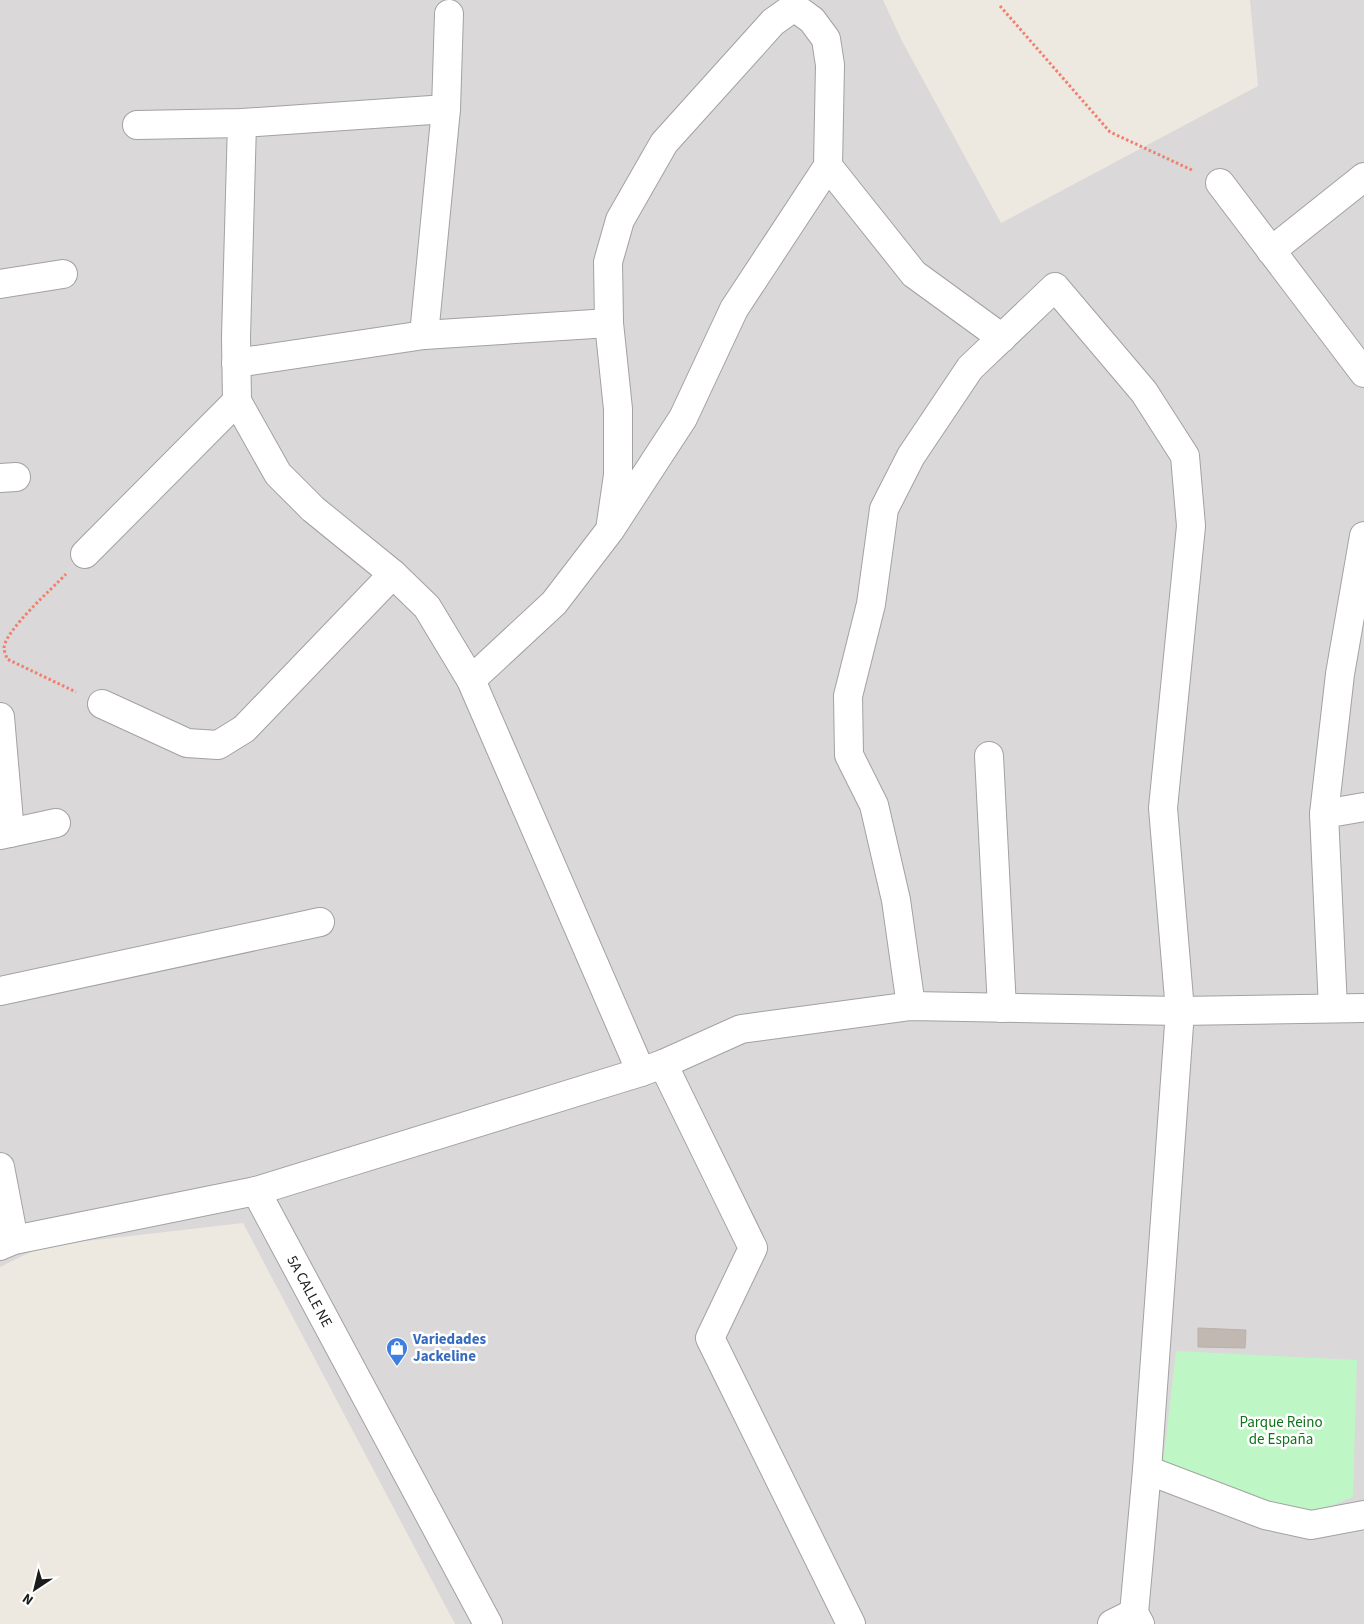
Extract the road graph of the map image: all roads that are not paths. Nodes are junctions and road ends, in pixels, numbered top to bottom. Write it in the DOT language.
graph roads {
  1 [pos="449,14"];
  2 [pos="446,109"];
  3 [pos="242,122"];
  4 [pos="137,125"];
  5 [pos="828,166"];
  6 [pos="1364,177"];
  7 [pos="1220,183"];
  8 [pos="1271,251"];
  9 [pos="63,274"];
  10 [pos="0,284"];
  11 [pos="609,323"];
  12 [pos="424,335"];
  13 [pos="1002,338"];
  14 [pos="236,363"];
  15 [pos="1364,373"];
  16 [pos="237,401"];
  17 [pos="610,530"];
  18 [pos="1364,536"];
  19 [pos="85,554"];
  20 [pos="393,574"];
  21 [pos="472,680"];
  22 [pos="102,704"];
  23 [pos="0,717"];
  24 [pos="989,756"];
  25 [pos="1364,807"];
  26 [pos="1324,814"];
  27 [pos="56,824"];
  28 [pos="5,834"];
  29 [pos="320,922"];
  30 [pos="0,990"];
  31 [pos="911,1006"];
  32 [pos="1002,1008"];
  33 [pos="1333,1008"];
  34 [pos="1364,1008"];
  35 [pos="1180,1011"];
  36 [pos="652,1068"];
  37 [pos="0,1167"];
  38 [pos="256,1191"];
  39 [pos="7,1243"];
  40 [pos="1147,1470"];
  41 [pos="1364,1515"];
  42 [pos="1129,1620"];
  43 [pos="488,1624"];
  44 [pos="851,1624"];
  1 -- 2 [label="street"];
  2 -- 3 [label="street"];
  2 -- 12 [label="street"];
  3 -- 4 [label="street"];
  3 -- 14 [label="street"];
  5 -- 11 [label="street"];
  5 -- 13 [label="street"];
  5 -- 17 [label="street"];
  6 -- 8 [label="street"];
  7 -- 8 [label="street"];
  8 -- 15 [label="street"];
  9 -- 10 [label="street"];
  11 -- 12 [label="street"];
  11 -- 17 [label="street"];
  12 -- 14 [label="street"];
  13 -- 31 [label="street"];
  13 -- 35 [label="street"];
  14 -- 16 [label="street"];
  16 -- 19 [label="street"];
  16 -- 20 [label="street"];
  17 -- 21 [label="street"];
  18 -- 26 [label="street"];
  20 -- 21 [label="street"];
  20 -- 22 [label="street"];
  21 -- 36 [label="street"];
  23 -- 28 [label="street"];
  24 -- 32 [label="street"];
  25 -- 26 [label="street"];
  26 -- 33 [label="street"];
  27 -- 28 [label="street"];
  29 -- 30 [label="street"];
  31 -- 32 [label="street"];
  31 -- 36 [label="street"];
  32 -- 35 [label="street"];
  33 -- 34 [label="street"];
  33 -- 35 [label="street"];
  35 -- 40 [label="street"];
  36 -- 38 [label="street"];
  36 -- 44 [label="street"];
  37 -- 39 [label="street"];
  38 -- 39 [label="street"];
  38 -- 43 [label="street, 5A CALLE NE"];
  40 -- 41 [label="street"];
  40 -- 42 [label="street"];
}
